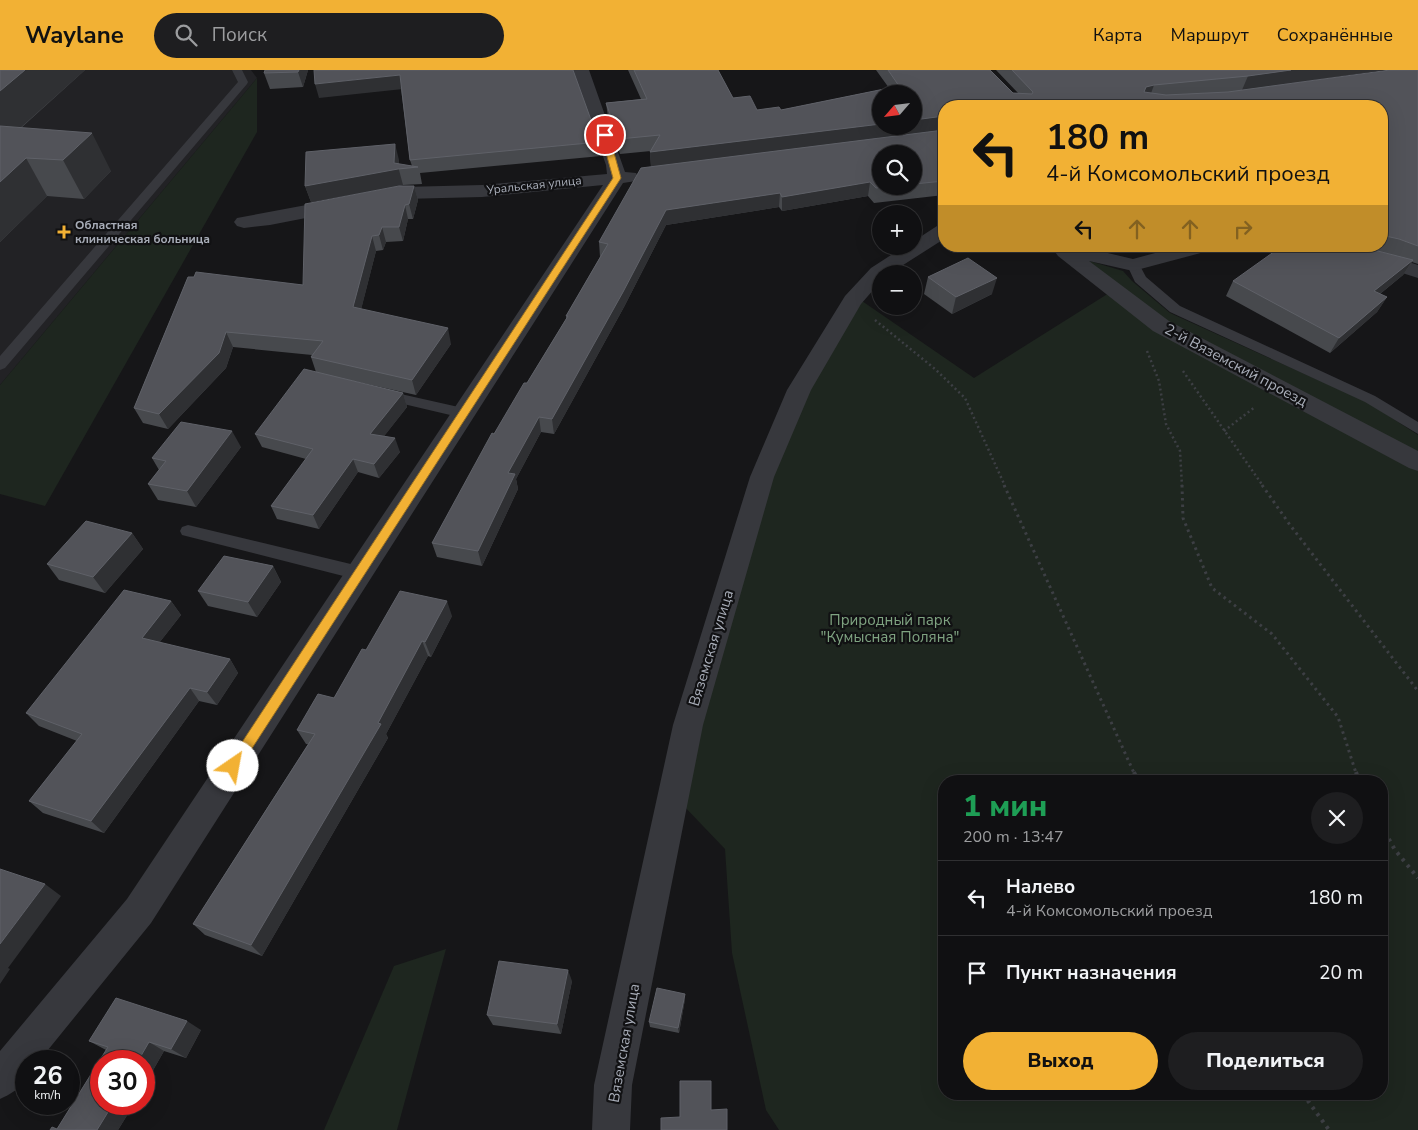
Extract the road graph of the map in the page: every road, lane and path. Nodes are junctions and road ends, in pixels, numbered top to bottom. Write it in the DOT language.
graph roads {
  1 [pos="237,70"];
  2 [pos="582,70"];
  3 [pos="644,176"];
  4 [pos="617,178"];
  5 [pos="244,222"];
  6 [pos="938,234"];
  7 [pos="1066,252"];
  8 [pos="1077,252"];
  9 [pos="1182,252"];
  10 [pos="1348,252"];
  11 [pos="1133,265"];
  12 [pos="1418,272"];
  13 [pos="852,301"];
  14 [pos="1138,308"];
  15 [pos="1161,326"];
  16 [pos="0,365"];
  17 [pos="371,392"];
  18 [pos="463,413"];
  19 [pos="1418,430"];
  20 [pos="1418,462"];
  21 [pos="188,531"];
  22 [pos="359,573"];
  23 [pos="1418,691"];
  24 [pos="1135,775"];
  25 [pos="1357,775"];
  26 [pos="1388,837"];
  27 [pos="1418,878"];
  28 [pos="0,1080"];
  29 [pos="1307,1100"];
  30 [pos="611,1130"];
  31 [pos="1329,1130"];
  1 -- 16 [label="lane"];
  2 -- 4 [label="street"];
  3 -- 4 [label="street, Уральская улица"];
  4 -- 5 [label="street, Уральская улица"];
  4 -- 18 [label="street"];
  6 -- 13 [label="street, Вяземская улица"];
  7 -- 14 [label="street, 2-й Вяземский проезд"];
  8 -- 11 [label="street"];
  9 -- 11 [label="street"];
  10 -- 12 [label="street"];
  11 -- 19 [label="lane"];
  13 -- 24 [label="path"];
  13 -- 30 [label="street, Вяземская улица"];
  14 -- 15 [label="street, 2-й Вяземский проезд"];
  14 -- 25 [label="path"];
  15 -- 20 [label="street, 2-й Вяземский проезд"];
  15 -- 23 [label="path"];
  17 -- 18 [label="lane"];
  18 -- 22 [label="street"];
  21 -- 22 [label="lane"];
  22 -- 28 [label="street"];
  26 -- 27 [label="path"];
  29 -- 31 [label="path"];
}
